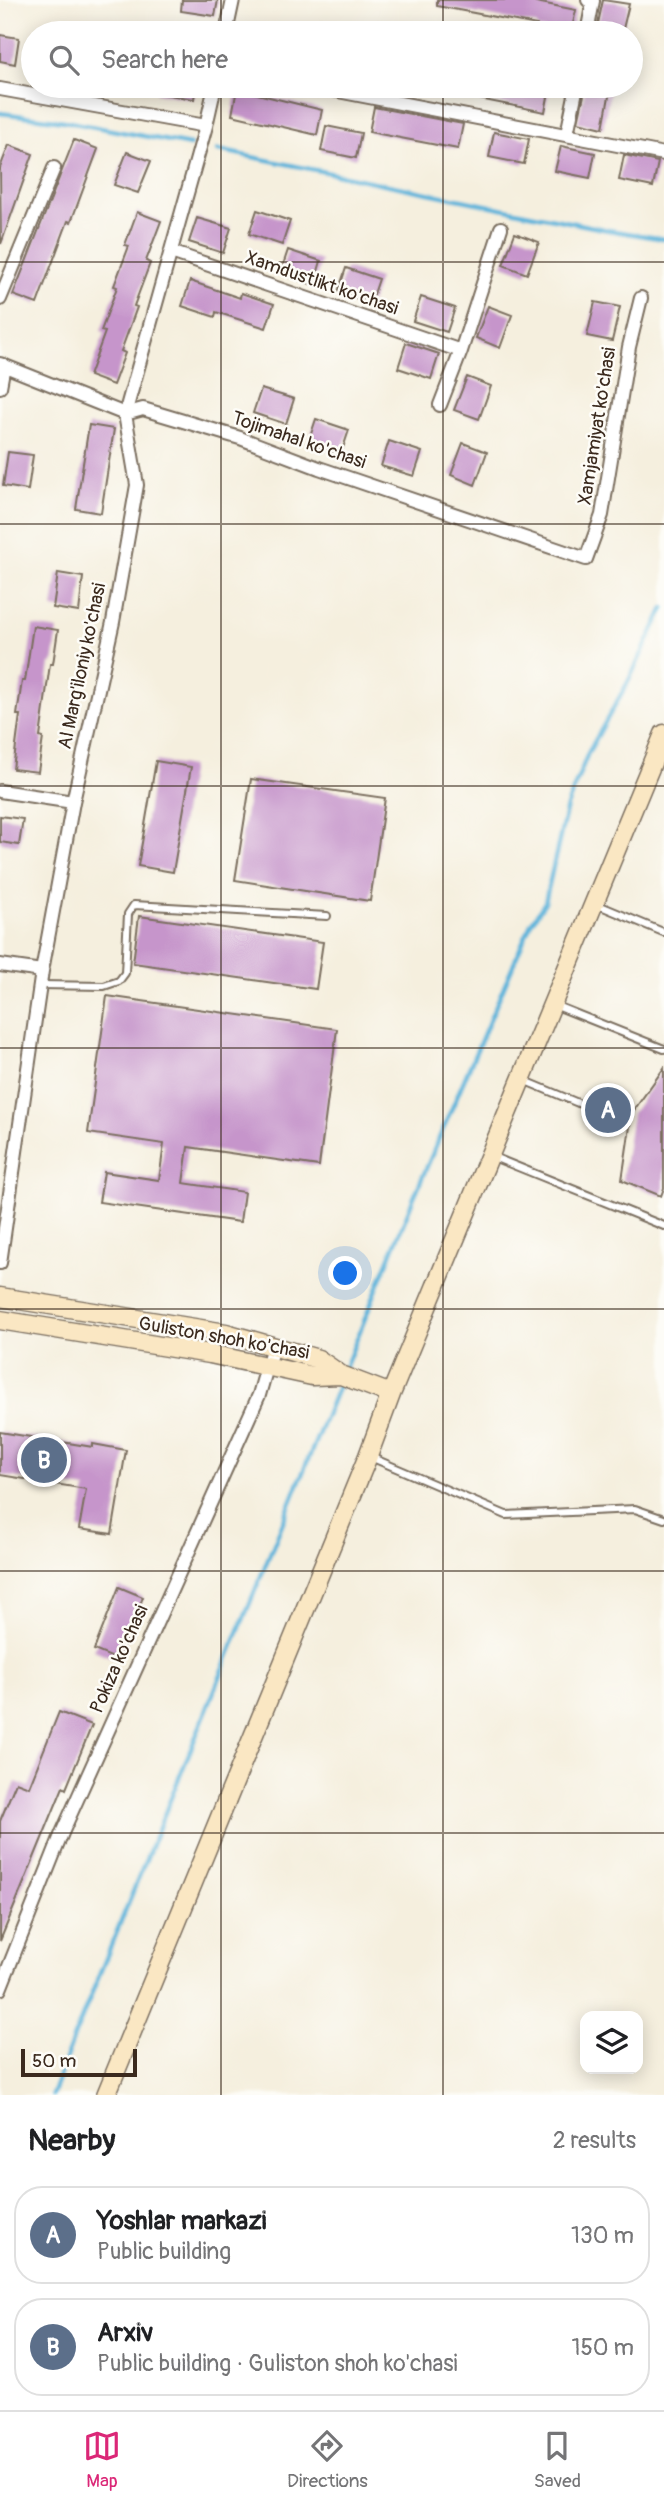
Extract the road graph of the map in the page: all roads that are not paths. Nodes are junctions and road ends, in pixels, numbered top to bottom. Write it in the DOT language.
graph roads {
  1 [pos="233,0"];
  2 [pos="590,1"];
  3 [pos="229,21"];
  4 [pos="588,21"];
  5 [pos="0,89"];
  6 [pos="21,93"];
  7 [pos="49,98"];
  8 [pos="212,98"];
  9 [pos="376,98"];
  10 [pos="574,98"];
  11 [pos="206,127"];
  12 [pos="567,134"];
  13 [pos="664,154"];
  14 [pos="54,168"];
  15 [pos="501,228"];
  16 [pos="171,252"];
  17 [pos="641,298"];
  18 [pos="0,299"];
  19 [pos="461,351"];
  20 [pos="2,365"];
  21 [pos="0,387"];
  22 [pos="440,405"];
  23 [pos="125,414"];
  24 [pos="586,559"];
  25 [pos="664,734"];
  26 [pos="0,791"];
  27 [pos="73,802"];
  28 [pos="594,904"];
  29 [pos="327,916"];
  30 [pos="663,932"];
  31 [pos="0,964"];
  32 [pos="42,971"];
  33 [pos="40,985"];
  34 [pos="552,1005"];
  35 [pos="664,1049"];
  36 [pos="521,1080"];
  37 [pos="602,1113"];
  38 [pos="490,1155"];
  39 [pos="664,1226"];
  40 [pos="0,1263"];
  41 [pos="0,1297"];
  42 [pos="0,1320"];
  43 [pos="273,1346"];
  44 [pos="268,1367"];
  45 [pos="341,1375"];
  46 [pos="384,1391"];
  47 [pos="368,1456"];
  48 [pos="664,1519"];
  49 [pos="0,1989"];
  50 [pos="106,2095"];
  1 -- 3 [label="street"];
  2 -- 4 [label="street"];
  5 -- 6 [label="street"];
  7 -- 11 [label="street"];
  8 -- 11 [label="street, Al Marg'iloniy ko'chasi"];
  9 -- 12 [label="street"];
  10 -- 12 [label="street"];
  11 -- 16 [label="street, Al Marg'iloniy ko'chasi"];
  12 -- 13 [label="street"];
  14 -- 18 [label="street"];
  15 -- 19 [label="street"];
  16 -- 19 [label="street, Xamdustlikt ko'chasi"];
  16 -- 23 [label="street, Al Marg'iloniy ko'chasi"];
  17 -- 24 [label="street, Xamjamiyat ko'chasi"];
  19 -- 22 [label="street"];
  20 -- 21 [label="street"];
  20 -- 23 [label="street, Tojimahal ko'chasi"];
  23 -- 24 [label="street, Tojimahal ko'chasi"];
  23 -- 27 [label="street, Al Marg'iloniy ko'chasi"];
  25 -- 28 [label="main road"];
  26 -- 27 [label="street"];
  27 -- 32 [label="street, Al Marg'iloniy ko'chasi"];
  28 -- 30 [label="lane"];
  28 -- 34 [label="main road"];
  29 -- 33 [label="lane"];
  31 -- 32 [label="street"];
  32 -- 33 [label="street, Al Marg'iloniy ko'chasi"];
  33 -- 40 [label="street, Al Marg'iloniy ko'chasi"];
  34 -- 35 [label="lane"];
  34 -- 36 [label="main road"];
  36 -- 37 [label="lane"];
  36 -- 38 [label="main road"];
  38 -- 39 [label="lane"];
  38 -- 46 [label="main road"];
  41 -- 43 [label="main road, Guliston shoh ko'chasi"];
  42 -- 44 [label="main road, Guliston shoh ko'chasi"];
  43 -- 44 [label="street, Pokiza ko'chasi"];
  43 -- 45 [label="main road, Guliston shoh ko'chasi"];
  44 -- 45 [label="main road, Guliston shoh ko'chasi"];
  44 -- 49 [label="street, Pokiza ko'chasi"];
  45 -- 46 [label="main road"];
  46 -- 47 [label="main road"];
  47 -- 48 [label="lane"];
  47 -- 50 [label="main road"];
}
